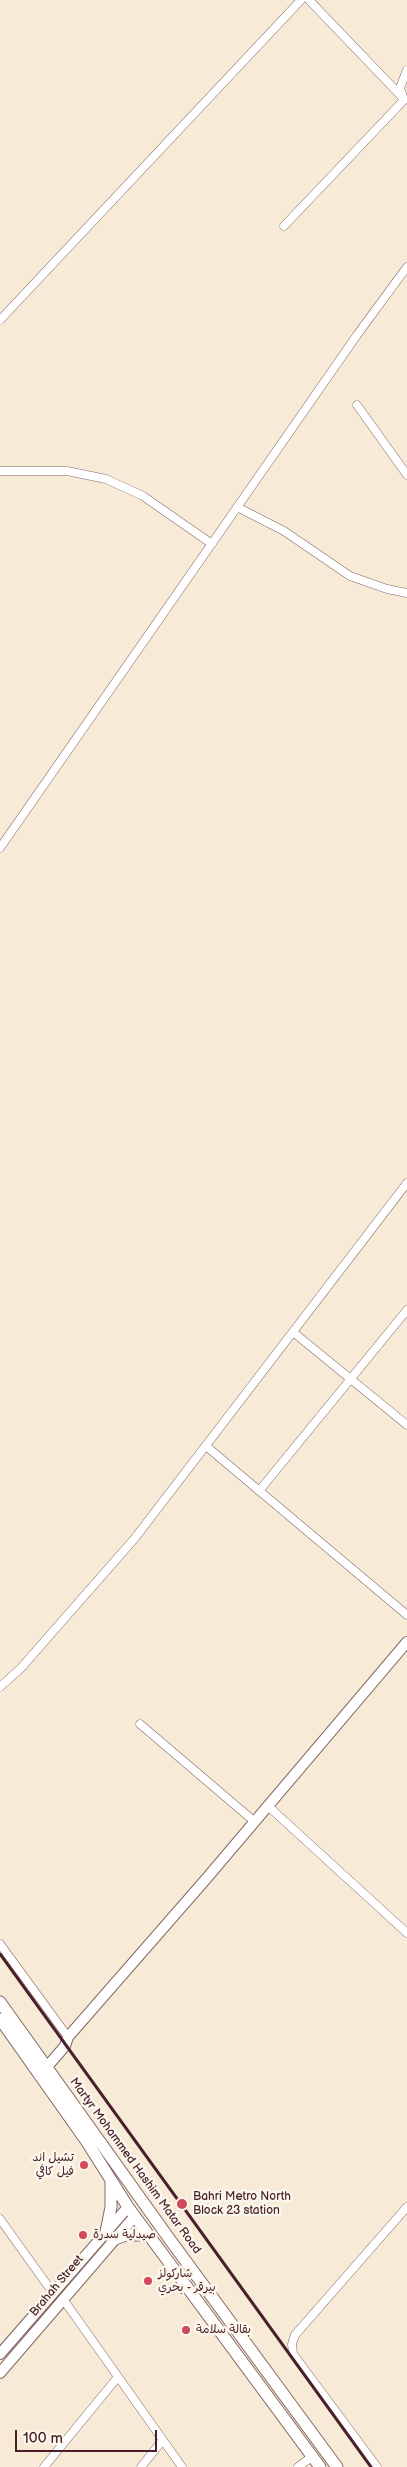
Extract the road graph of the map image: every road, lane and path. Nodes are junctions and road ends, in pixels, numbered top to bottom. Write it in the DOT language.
graph roads {
  1 [pos="301,0"];
  2 [pos="309,0"];
  3 [pos="407,70"];
  4 [pos="406,102"];
  5 [pos="284,226"];
  6 [pos="407,267"];
  7 [pos="0,320"];
  8 [pos="357,405"];
  9 [pos="0,471"];
  10 [pos="407,475"];
  11 [pos="237,507"];
  12 [pos="212,544"];
  13 [pos="407,593"];
  14 [pos="0,848"];
  15 [pos="407,1183"];
  16 [pos="407,1310"];
  17 [pos="293,1332"];
  18 [pos="350,1379"];
  19 [pos="407,1425"];
  20 [pos="206,1446"];
  21 [pos="260,1491"];
  22 [pos="407,1615"];
  23 [pos="407,1642"];
  24 [pos="0,1687"];
  25 [pos="140,1724"];
  26 [pos="268,1806"];
  27 [pos="255,1822"];
  28 [pos="407,1933"];
  29 [pos="0,1944"];
  30 [pos="0,2002"];
  31 [pos="0,2019"];
  32 [pos="68,2037"];
  33 [pos="46,2068"];
  34 [pos="111,2181"];
  35 [pos="407,2207"];
  36 [pos="131,2212"];
  37 [pos="0,2219"];
  38 [pos="110,2235"];
  39 [pos="148,2235"];
  40 [pos="53,2292"];
  41 [pos="63,2299"];
  42 [pos="0,2354"];
  43 [pos="0,2373"];
  44 [pos="118,2378"];
  45 [pos="162,2441"];
  46 [pos="313,2456"];
  47 [pos="44,2467"];
  48 [pos="141,2467"];
  49 [pos="182,2467"];
  50 [pos="298,2467"];
  51 [pos="320,2467"];
  52 [pos="337,2467"];
  53 [pos="377,2467"];
  1 -- 7 [label="street"];
  2 -- 4 [label="street"];
  3 -- 4 [label="street"];
  4 -- 5 [label="street"];
  6 -- 11 [label="street"];
  8 -- 10 [label="street"];
  9 -- 12 [label="street"];
  11 -- 12 [label="street"];
  11 -- 13 [label="street"];
  12 -- 14 [label="street"];
  15 -- 17 [label="street"];
  16 -- 18 [label="street"];
  17 -- 18 [label="street"];
  17 -- 20 [label="street"];
  18 -- 19 [label="street"];
  18 -- 21 [label="street"];
  20 -- 21 [label="street"];
  20 -- 24 [label="street"];
  21 -- 22 [label="street"];
  23 -- 26 [label="street"];
  25 -- 27 [label="street"];
  26 -- 27 [label="street"];
  26 -- 28 [label="street"];
  27 -- 32 [label="street"];
  29 -- 32 [label="street"];
  30 -- 33 [label="main road, Martyr Mohammed Hashim Matar Road"];
  31 -- 34 [label="main road, Martyr Mohammed Hashim Matar Road"];
  32 -- 33 [label="street"];
  33 -- 52 [label="main road, Martyr Mohammed Hashim Matar Road"];
  34 -- 36 [label="main road, Martyr Mohammed Hashim Matar Road"];
  34 -- 38 [label="main road"];
  35 -- 53 [label="street"];
  36 -- 38 [label="street"];
  36 -- 39 [label="main road, Martyr Mohammed Hashim Matar Road"];
  37 -- 40 [label="street"];
  38 -- 39 [label="main road"];
  38 -- 40 [label="street"];
  38 -- 41 [label="street, Brahah Street"];
  39 -- 46 [label="main road, Martyr Mohammed Hashim Matar Road"];
  40 -- 42 [label="street"];
  41 -- 43 [label="street, Brahah Street"];
  41 -- 44 [label="street"];
  44 -- 45 [label="street"];
  44 -- 47 [label="street"];
  45 -- 48 [label="street"];
  45 -- 49 [label="street"];
  46 -- 50 [label="street"];
  46 -- 51 [label="main road, Martyr Mohammed Hashim Matar Road"];
}
